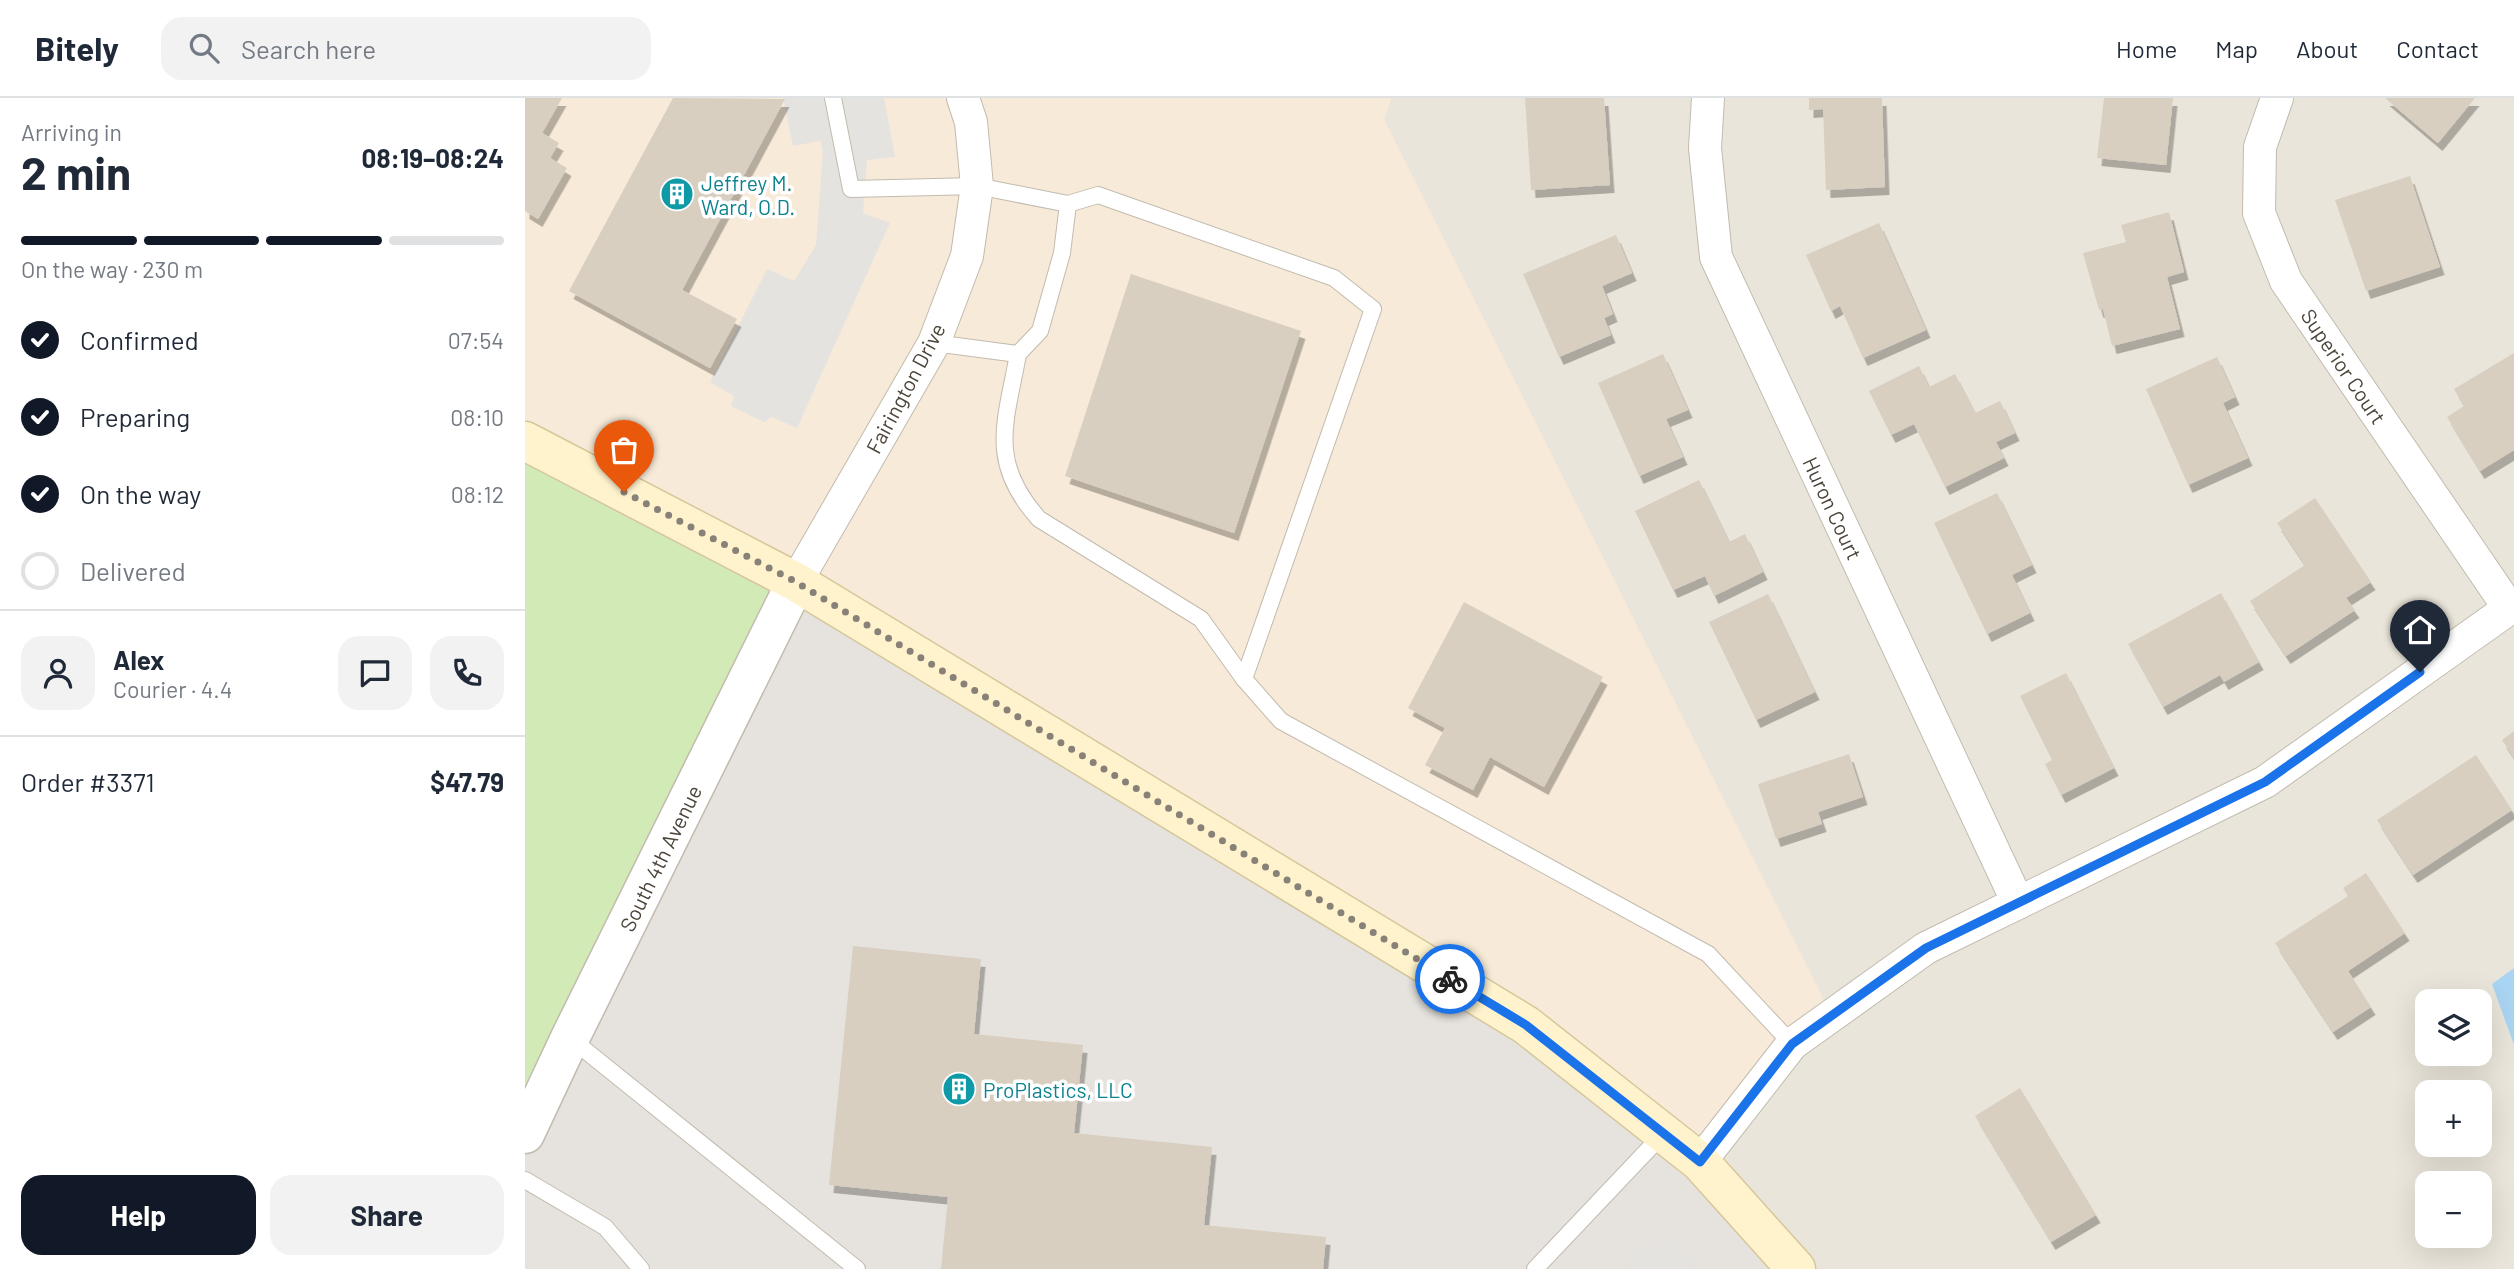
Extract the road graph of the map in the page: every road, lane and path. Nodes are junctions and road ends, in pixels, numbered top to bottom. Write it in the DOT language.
graph roads {
  1 [pos="833,98"];
  2 [pos="963,98"];
  3 [pos="1708,98"];
  4 [pos="2277,98"];
  5 [pos="977,186"];
  6 [pos="1068,204"];
  7 [pos="934,343"];
  8 [pos="1018,354"];
  9 [pos="525,441"];
  10 [pos="796,582"];
  11 [pos="2512,607"];
  12 [pos="1244,679"];
  13 [pos="2018,903"];
  14 [pos="571,1038"];
  15 [pos="1792,1044"];
  16 [pos="525,1134"];
  17 [pos="1663,1134"];
  18 [pos="1700,1162"];
  19 [pos="525,1180"];
  20 [pos="641,1269"];
  21 [pos="857,1269"];
  22 [pos="1535,1269"];
  23 [pos="1796,1269"];
  1 -- 5 [label="lane"];
  2 -- 5 [label="street, Fairington Drive"];
  3 -- 13 [label="street, Huron Court"];
  4 -- 11 [label="street, Superior Court"];
  5 -- 6 [label="lane"];
  5 -- 7 [label="street, Fairington Drive"];
  6 -- 8 [label="lane"];
  6 -- 12 [label="lane"];
  7 -- 8 [label="lane"];
  7 -- 10 [label="street, Fairington Drive"];
  8 -- 12 [label="lane"];
  9 -- 10 [label="main road"];
  10 -- 14 [label="street, South 4th Avenue"];
  10 -- 17 [label="main road"];
  11 -- 13 [label="street"];
  12 -- 15 [label="lane"];
  13 -- 15 [label="street"];
  14 -- 16 [label="street, South 4th Avenue"];
  14 -- 21 [label="lane"];
  15 -- 18 [label="street"];
  17 -- 18 [label="main road"];
  17 -- 22 [label="lane"];
  18 -- 23 [label="main road"];
  19 -- 20 [label="lane"];
}
